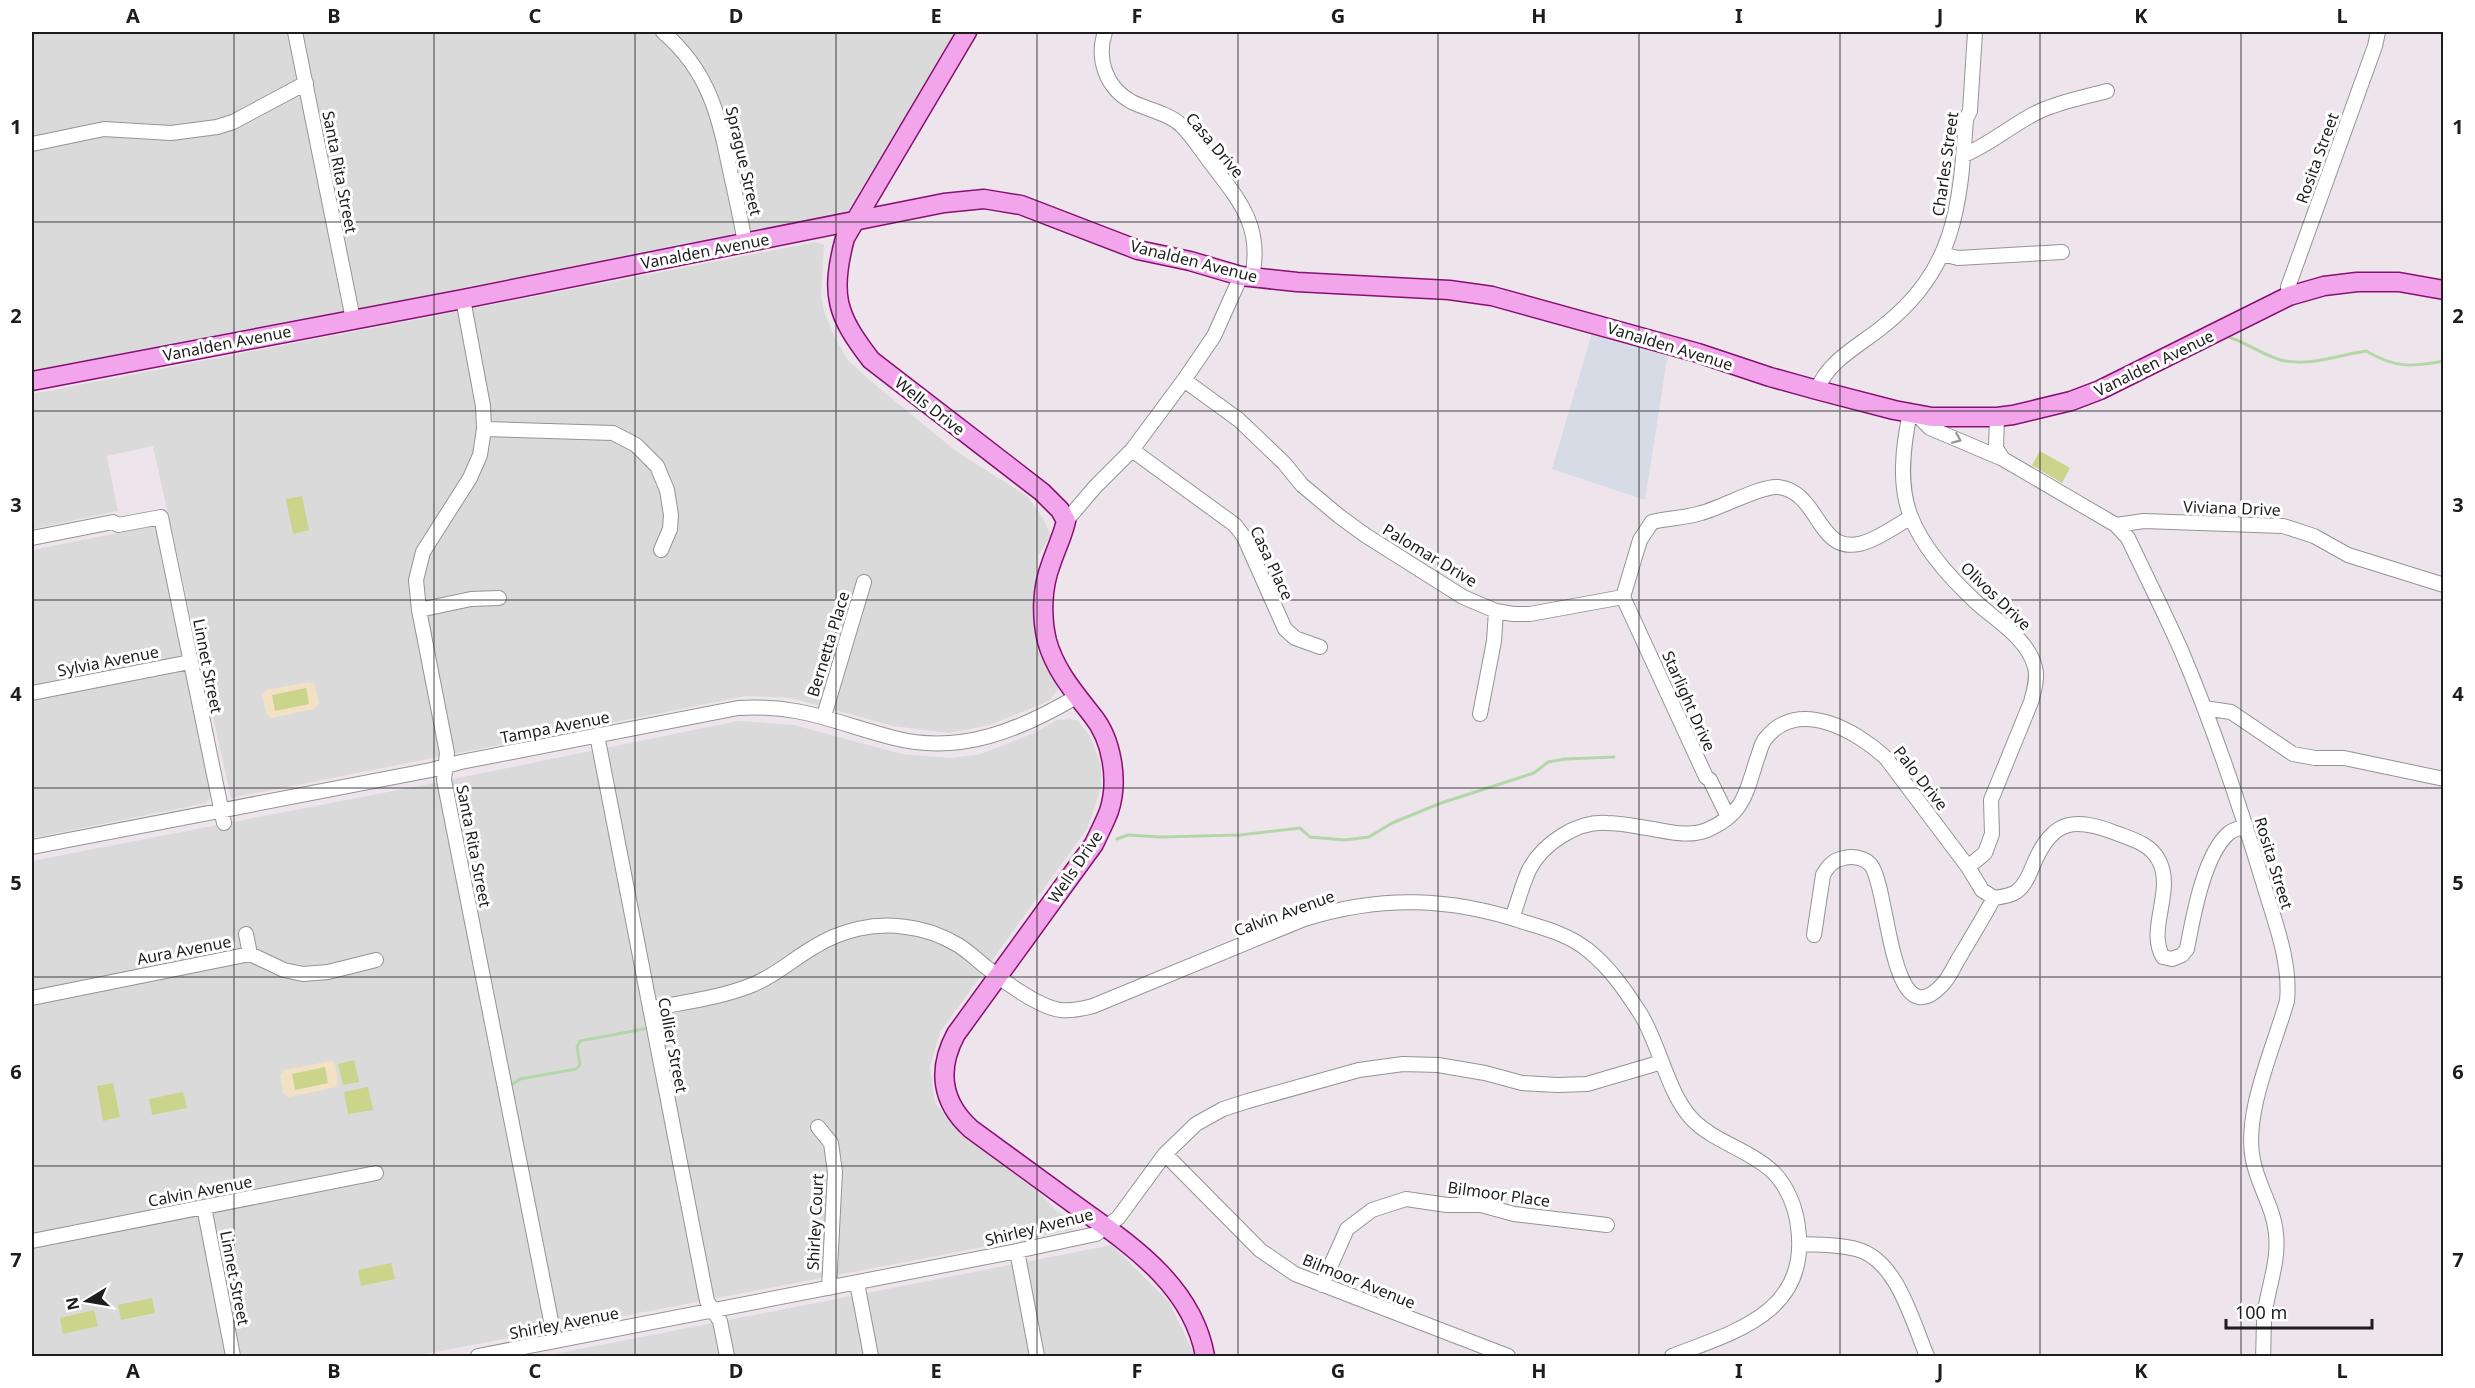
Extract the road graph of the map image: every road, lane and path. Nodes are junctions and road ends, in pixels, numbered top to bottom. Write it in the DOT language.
graph roads {
  1 [pos="296,32"];
  2 [pos="663,32"];
  3 [pos="967,32"];
  4 [pos="1105,32"];
  5 [pos="1975,32"];
  6 [pos="2378,32"];
  7 [pos="306,84"];
  8 [pos="2108,91"];
  9 [pos="32,144"];
  10 [pos="1964,155"];
  11 [pos="852,222"];
  12 [pos="745,243"];
  13 [pos="2062,252"];
  14 [pos="1942,254"];
  15 [pos="1246,276"];
  16 [pos="2444,290"];
  17 [pos="2289,297"];
  18 [pos="463,299"];
  19 [pos="353,319"];
  20 [pos="1184,380"];
  21 [pos="32,381"];
  22 [pos="1817,390"];
  23 [pos="1913,413"];
  24 [pos="1997,417"];
  25 [pos="484,429"];
  26 [pos="1132,450"];
  27 [pos="2003,459"];
  28 [pos="1911,517"];
  29 [pos="1066,520"];
  30 [pos="2116,525"];
  31 [pos="32,538"];
  32 [pos="661,550"];
  33 [pos="864,582"];
  34 [pos="2444,585"];
  35 [pos="498,597"];
  36 [pos="1623,597"];
  37 [pos="419,610"];
  38 [pos="1496,612"];
  39 [pos="1320,647"];
  40 [pos="190,662"];
  41 [pos="32,693"];
  42 [pos="1076,697"];
  43 [pos="2204,708"];
  44 [pos="1480,714"];
  45 [pos="824,716"];
  46 [pos="597,735"];
  47 [pos="445,767"];
  48 [pos="2444,779"];
  49 [pos="223,816"];
  50 [pos="1728,817"];
  51 [pos="2246,826"];
  52 [pos="32,847"];
  53 [pos="1968,867"];
  54 [pos="1994,898"];
  55 [pos="1512,918"];
  56 [pos="246,934"];
  57 [pos="1814,936"];
  58 [pos="250,954"];
  59 [pos="376,960"];
  60 [pos="998,976"];
  61 [pos="32,998"];
  62 [pos="650,1009"];
  63 [pos="1662,1062"];
  64 [pos="818,1127"];
  65 [pos="1165,1154"];
  66 [pos="376,1173"];
  67 [pos="204,1207"];
  68 [pos="1607,1225"];
  69 [pos="1105,1227"];
  70 [pos="32,1241"];
  71 [pos="1801,1244"];
  72 [pos="1017,1251"];
  73 [pos="857,1283"];
  74 [pos="1322,1285"];
  75 [pos="829,1288"];
  76 [pos="712,1311"];
  77 [pos="555,1341"];
  78 [pos="233,1356"];
  79 [pos="478,1356"];
  80 [pos="727,1356"];
  81 [pos="871,1356"];
  82 [pos="1037,1356"];
  83 [pos="1204,1356"];
  84 [pos="1508,1356"];
  85 [pos="1672,1356"];
  86 [pos="1927,1356"];
  87 [pos="2263,1356"];
  1 -- 7 [label="street, Santa Rita Street"];
  2 -- 12 [label="street, Sprague Street"];
  3 -- 11 [label="main road, Wells Drive"];
  4 -- 15 [label="street, Casa Drive"];
  5 -- 10 [label="street, Charles Street"];
  6 -- 17 [label="street, Rosita Street"];
  7 -- 9 [label="street"];
  7 -- 19 [label="street, Santa Rita Street"];
  8 -- 10 [label="street"];
  10 -- 14 [label="street, Charles Street"];
  11 -- 12 [label="main road, Vanalden Avenue"];
  11 -- 15 [label="main road, Vanalden Avenue"];
  11 -- 29 [label="main road, Wells Drive"];
  12 -- 18 [label="main road, Vanalden Avenue"];
  13 -- 14 [label="street"];
  14 -- 22 [label="street, Charles Street"];
  15 -- 20 [label="street, Casa Drive"];
  15 -- 22 [label="main road, Vanalden Avenue"];
  16 -- 17 [label="main road, Vanalden Avenue"];
  17 -- 24 [label="main road, Vanalden Avenue"];
  18 -- 19 [label="main road, Vanalden Avenue"];
  18 -- 25 [label="street, Santa Rita Street"];
  19 -- 21 [label="main road, Vanalden Avenue"];
  20 -- 26 [label="street, Casa Drive"];
  20 -- 38 [label="street, Palomar Drive"];
  22 -- 23 [label="main road, Vanalden Avenue"];
  23 -- 24 [label="main road, Vanalden Avenue"];
  23 -- 27 [label="street, Rosita Street, one-way"];
  23 -- 28 [label="street, Olivos Drive"];
  24 -- 27 [label="street"];
  25 -- 32 [label="street"];
  25 -- 37 [label="street, Santa Rita Street"];
  26 -- 29 [label="street, Casa Drive"];
  26 -- 39 [label="street, Casa Place"];
  27 -- 30 [label="street, Rosita Street"];
  28 -- 36 [label="street"];
  28 -- 53 [label="street, Olivos Drive"];
  29 -- 42 [label="main road, Wells Drive"];
  30 -- 34 [label="street, Viviana Drive"];
  30 -- 43 [label="street, Rosita Street"];
  31 -- 40 [label="street, Linnet Street"];
  33 -- 45 [label="street, Bernetta Place"];
  35 -- 37 [label="street"];
  36 -- 38 [label="street, Palomar Drive"];
  36 -- 50 [label="street, Starlight Drive"];
  37 -- 47 [label="street, Santa Rita Street"];
  38 -- 44 [label="street"];
  40 -- 41 [label="street, Sylvia Avenue"];
  40 -- 49 [label="street, Linnet Street"];
  42 -- 45 [label="street, Tampa Avenue"];
  42 -- 60 [label="main road, Wells Drive"];
  43 -- 48 [label="street"];
  43 -- 51 [label="street, Rosita Street"];
  45 -- 46 [label="street, Tampa Avenue"];
  46 -- 47 [label="street, Tampa Avenue"];
  46 -- 62 [label="street, Collier Street"];
  47 -- 49 [label="street, Tampa Avenue"];
  47 -- 77 [label="street, Santa Rita Street"];
  49 -- 52 [label="street, Tampa Avenue"];
  50 -- 53 [label="street, Palo Drive"];
  50 -- 55 [label="street, Palo Drive"];
  51 -- 54 [label="street"];
  51 -- 87 [label="street, Rosita Street"];
  53 -- 54 [label="street, Palo Drive"];
  54 -- 57 [label="street"];
  55 -- 60 [label="street, Calvin Avenue"];
  55 -- 63 [label="street, Calvin Avenue"];
  56 -- 58 [label="street"];
  58 -- 59 [label="street, Aura Avenue"];
  58 -- 61 [label="street, Aura Avenue"];
  60 -- 62 [label="street, Calvin Avenue"];
  60 -- 69 [label="main road, Wells Drive"];
  62 -- 76 [label="street, Collier Street"];
  63 -- 65 [label="street, Shirley Avenue"];
  63 -- 71 [label="street, Calvin Avenue"];
  64 -- 75 [label="street, Shirley Court"];
  65 -- 69 [label="street, Shirley Avenue"];
  65 -- 74 [label="street, Bilmoor Avenue"];
  66 -- 67 [label="street, Calvin Avenue"];
  67 -- 70 [label="street, Calvin Avenue"];
  67 -- 78 [label="street, Linnet Street"];
  68 -- 74 [label="street, Bilmoor Place"];
  69 -- 72 [label="street, Shirley Avenue"];
  69 -- 83 [label="main road, Wells Drive"];
  71 -- 85 [label="street"];
  71 -- 86 [label="street"];
  72 -- 73 [label="street, Shirley Avenue"];
  72 -- 82 [label="street"];
  73 -- 75 [label="street, Shirley Avenue"];
  73 -- 81 [label="street"];
  74 -- 84 [label="street, Bilmoor Avenue"];
  75 -- 76 [label="street, Shirley Avenue"];
  76 -- 77 [label="street, Shirley Avenue"];
  76 -- 80 [label="street, Collier Street"];
  77 -- 79 [label="street, Shirley Avenue"];
}
